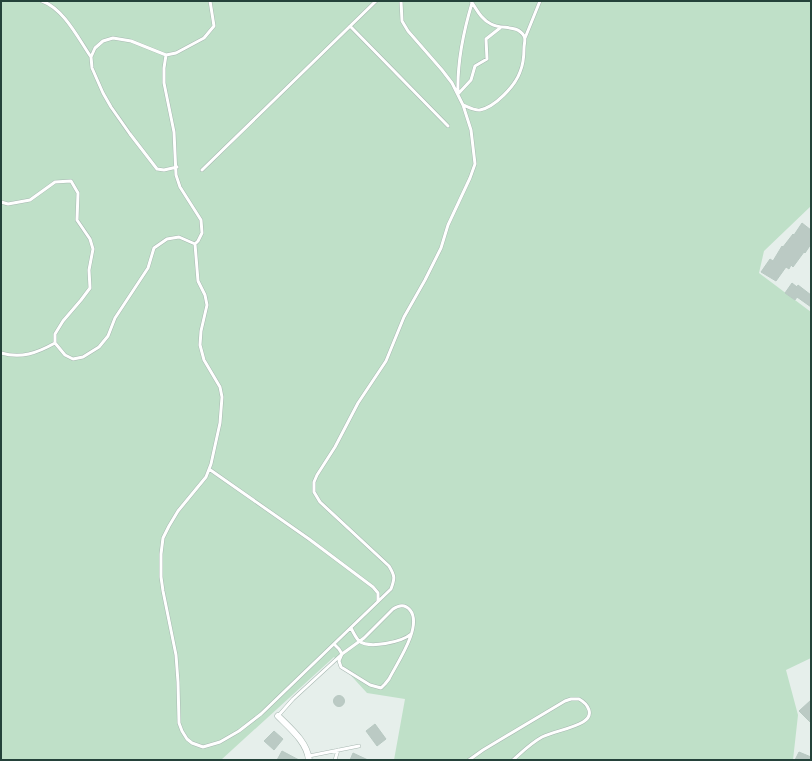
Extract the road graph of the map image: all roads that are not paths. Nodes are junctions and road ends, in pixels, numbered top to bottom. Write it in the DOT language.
graph roads {
  1 [pos="42,1"];
  2 [pos="210,1"];
  3 [pos="376,1"];
  4 [pos="401,1"];
  5 [pos="540,1"];
  6 [pos="472,2"];
  7 [pos="350,26"];
  8 [pos="500,28"];
  9 [pos="525,38"];
  10 [pos="166,55"];
  11 [pos="91,56"];
  12 [pos="458,94"];
  13 [pos="463,104"];
  14 [pos="448,126"];
  15 [pos="177,167"];
  16 [pos="202,170"];
  17 [pos="1,202"];
  18 [pos="195,244"];
  19 [pos="55,343"];
  20 [pos="1,353"];
  21 [pos="209,469"];
  22 [pos="378,601"];
  23 [pos="351,628"];
  24 [pos="412,633"];
  25 [pos="360,641"];
  26 [pos="334,644"];
  27 [pos="342,654"];
  28 [pos="278,716"];
  29 [pos="359,746"];
  30 [pos="338,750"];
  31 [pos="309,758"];
  32 [pos="335,760"];
  33 [pos="469,760"];
  34 [pos="513,760"];
  1 -- 11 [label="lane"];
  2 -- 10 [label="lane"];
  3 -- 7 [label="lane"];
  4 -- 12 [label="lane"];
  5 -- 9 [label="lane"];
  6 -- 8 [label="lane"];
  6 -- 12 [label="lane"];
  7 -- 14 [label="lane"];
  7 -- 16 [label="lane"];
  8 -- 9 [label="lane"];
  8 -- 12 [label="lane"];
  9 -- 13 [label="lane"];
  10 -- 11 [label="lane"];
  10 -- 15 [label="lane"];
  11 -- 15 [label="lane"];
  12 -- 13 [label="lane"];
  13 -- 22 [label="lane"];
  15 -- 18 [label="lane"];
  17 -- 19 [label="lane"];
  18 -- 19 [label="lane"];
  18 -- 21 [label="lane"];
  19 -- 20 [label="lane"];
  21 -- 22 [label="lane"];
  21 -- 26 [label="lane"];
  22 -- 23 [label="lane"];
  23 -- 25 [label="lane"];
  23 -- 26 [label="lane"];
  24 -- 25 [label="lane"];
  24 -- 25 [label="lane"];
  24 -- 27 [label="lane"];
  25 -- 27 [label="lane"];
  26 -- 27 [label="lane"];
  27 -- 28 [label="lane"];
  28 -- 31 [label="street"];
  29 -- 30 [label="lane"];
  30 -- 31 [label="lane"];
  30 -- 32 [label="lane"];
  33 -- 34 [label="lane"];
}
